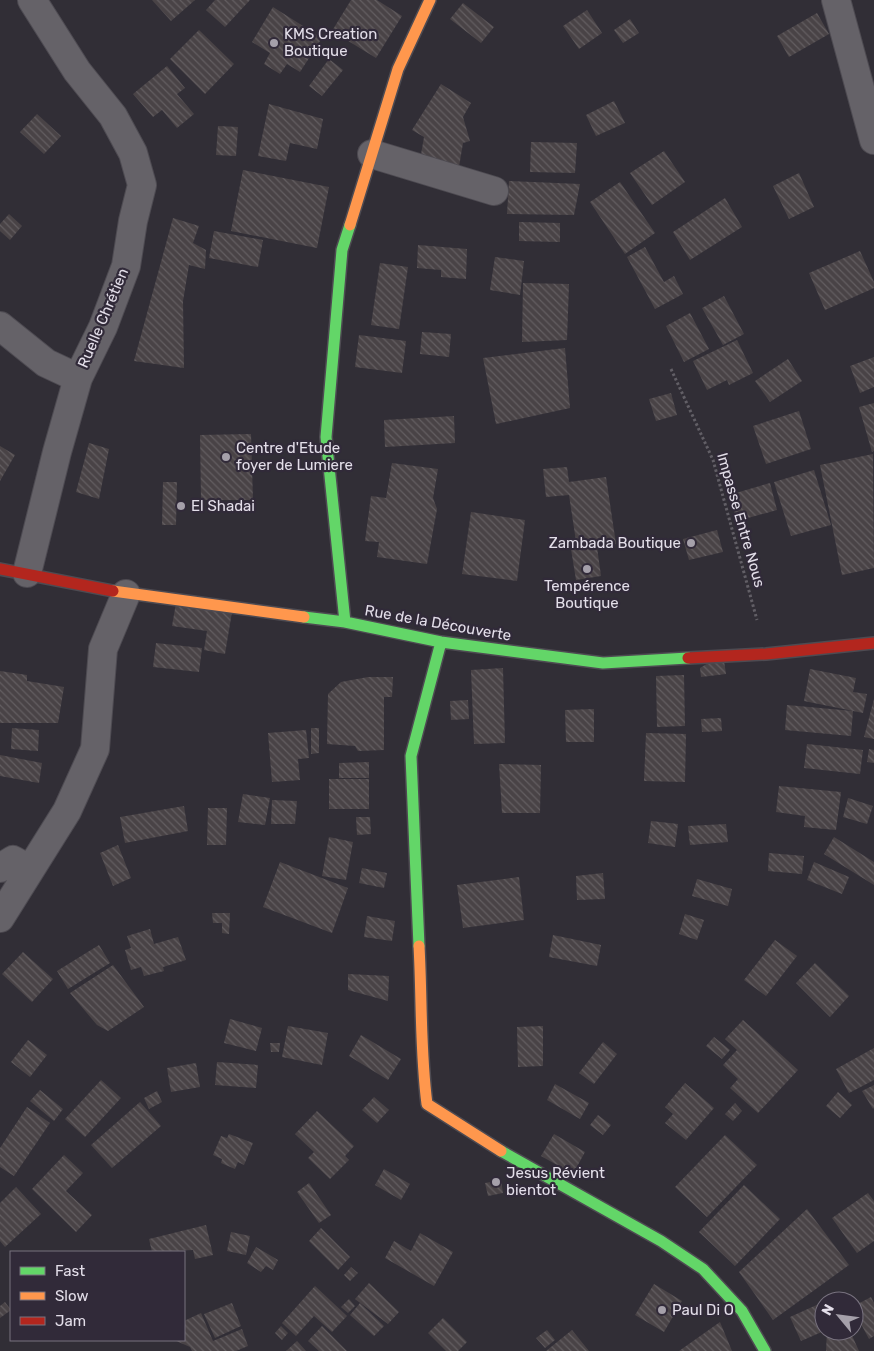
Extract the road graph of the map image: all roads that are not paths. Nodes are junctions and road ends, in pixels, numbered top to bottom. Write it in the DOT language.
graph roads {
  1 [pos="32,0"];
  2 [pos="430,0"];
  3 [pos="836,0"];
  4 [pos="874,140"];
  5 [pos="372,154"];
  6 [pos="494,191"];
  7 [pos="0,326"];
  8 [pos="78,378"];
  9 [pos="0,569"];
  10 [pos="27,573"];
  11 [pos="126,594"];
  12 [pos="345,622"];
  13 [pos="441,642"];
  14 [pos="874,643"];
  15 [pos="0,868"];
  16 [pos="30,868"];
  17 [pos="0,918"];
  18 [pos="765,1351"];
  1 -- 8 [label="street, Ruelle Chrétien"];
  2 -- 5 [label="street"];
  3 -- 4 [label="street"];
  5 -- 6 [label="street"];
  5 -- 12 [label="street"];
  7 -- 8 [label="street"];
  8 -- 10 [label="street, Ruelle Chrétien"];
  9 -- 10 [label="street, Rue de la Découverte"];
  10 -- 11 [label="street, Rue de la Découverte"];
  11 -- 12 [label="street, Rue de la Découverte"];
  11 -- 16 [label="street"];
  12 -- 13 [label="street, Rue de la Découverte"];
  13 -- 14 [label="street, Rue de la Découverte"];
  13 -- 18 [label="street"];
  15 -- 16 [label="street"];
  16 -- 17 [label="street"];
}
